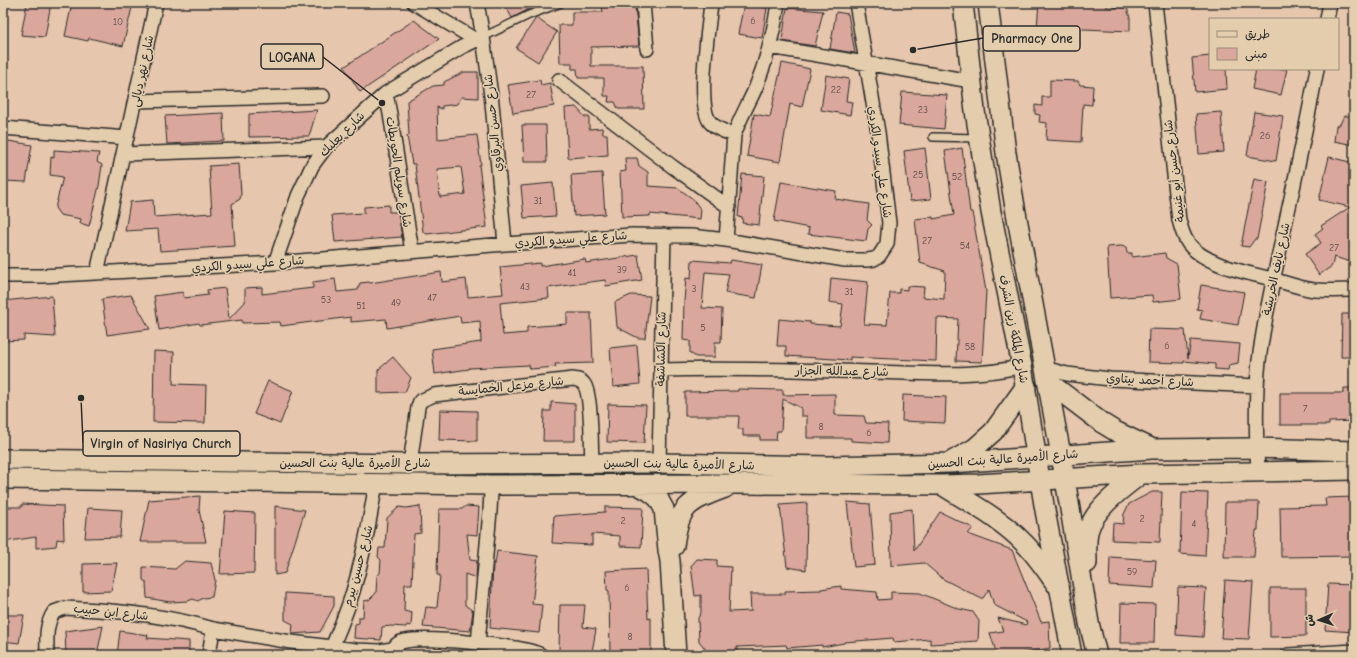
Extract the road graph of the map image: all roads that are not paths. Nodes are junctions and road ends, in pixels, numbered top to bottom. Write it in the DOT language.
graph roads {
  1 [pos="156,3"];
  2 [pos="414,3"];
  3 [pos="477,3"];
  4 [pos="561,3"];
  5 [pos="643,3"];
  6 [pos="711,3"];
  7 [pos="778,3"];
  8 [pos="856,3"];
  9 [pos="963,3"];
  10 [pos="988,3"];
  11 [pos="1155,3"];
  12 [pos="1330,3"];
  13 [pos="1327,18"];
  14 [pos="480,38"];
  15 [pos="770,48"];
  16 [pos="646,49"];
  17 [pos="866,63"];
  18 [pos="1317,70"];
  19 [pos="559,80"];
  20 [pos="971,81"];
  21 [pos="386,93"];
  22 [pos="323,96"];
  23 [pos="135,100"];
  24 [pos="3,128"];
  25 [pos="734,135"];
  26 [pos="933,137"];
  27 [pos="127,138"];
  28 [pos="979,138"];
  29 [pos="326,147"];
  30 [pos="123,154"];
  31 [pos="729,207"];
  32 [pos="664,235"];
  33 [pos="726,240"];
  34 [pos="505,244"];
  35 [pos="412,251"];
  36 [pos="274,263"];
  37 [pos="97,273"];
  38 [pos="3,276"];
  39 [pos="1274,280"];
  40 [pos="1354,290"];
  41 [pos="1022,366"];
  42 [pos="661,370"];
  43 [pos="1045,375"];
  44 [pos="1026,386"];
  45 [pos="1257,386"];
  46 [pos="1256,448"];
  47 [pos="1152,449"];
  48 [pos="1354,451"];
  49 [pos="1061,455"];
  50 [pos="1037,456"];
  51 [pos="3,459"];
  52 [pos="482,463"];
  53 [pos="592,463"];
  54 [pos="950,463"];
  55 [pos="410,464"];
  56 [pos="659,464"];
  57 [pos="1354,470"];
  58 [pos="1258,471"];
  59 [pos="1141,474"];
  60 [pos="1064,478"];
  61 [pos="3,479"];
  62 [pos="1040,480"];
  63 [pos="376,484"];
  64 [pos="737,484"];
  65 [pos="486,485"];
  66 [pos="638,485"];
  67 [pos="942,485"];
  68 [pos="670,561"];
  69 [pos="1060,590"];
  70 [pos="1089,623"];
  71 [pos="213,629"];
  72 [pos="478,643"];
  73 [pos="332,647"];
  74 [pos="1354,651"];
  75 [pos="392,652"];
  76 [pos="47,655"];
  77 [pos="209,655"];
  78 [pos="541,655"];
  79 [pos="676,655"];
  80 [pos="1072,655"];
  81 [pos="1097,655"];
  82 [pos="1288,655"];
  1 -- 23 [label="street, شارع نهر ديالى"];
  2 -- 14 [label="street"];
  3 -- 14 [label="street, شارع حسن البرقاوي"];
  4 -- 14 [label="lane"];
  5 -- 16 [label="street"];
  6 -- 25 [label="street"];
  7 -- 15 [label="street"];
  8 -- 17 [label="street, شارع علي سيدو الكردي"];
  9 -- 20 [label="main road, شارع الملكة زين الشرف"];
  10 -- 43 [label="main road, شارع الملكة زين الشرف"];
  11 -- 39 [label="street, شارع حسن أبو غنيمة"];
  12 -- 13 [label="street"];
  14 -- 21 [label="street, شارع بعلبك"];
  14 -- 34 [label="street, شارع حسن البرقاوي"];
  15 -- 17 [label="street"];
  15 -- 25 [label="street"];
  17 -- 20 [label="street"];
  17 -- 33 [label="street, شارع علي سيدو الكردي"];
  18 -- 39 [label="street, شارع نايف الخريشة"];
  19 -- 31 [label="street"];
  20 -- 28 [label="main road, شارع الملكة زين الشرف"];
  21 -- 29 [label="street, شارع بعلبك"];
  21 -- 35 [label="street, شارع سويلم الحويطات"];
  22 -- 23 [label="street"];
  23 -- 27 [label="street, شارع نهر ديالى"];
  24 -- 27 [label="street"];
  25 -- 31 [label="street"];
  26 -- 28 [label="lane"];
  27 -- 30 [label="street, شارع نهر ديالى"];
  28 -- 41 [label="main road, شارع الملكة زين الشرف"];
  29 -- 30 [label="street"];
  29 -- 36 [label="street, شارع بعلبك"];
  30 -- 37 [label="street, شارع نهر ديالى"];
  31 -- 33 [label="street"];
  32 -- 33 [label="street, شارع علي سيدو الكردي"];
  32 -- 34 [label="street, شارع علي سيدو الكردي"];
  32 -- 42 [label="street, شارع الكشاشفة"];
  34 -- 35 [label="street, شارع علي سيدو الكردي"];
  35 -- 36 [label="street, شارع علي سيدو الكردي"];
  36 -- 37 [label="street, شارع علي سيدو الكردي"];
  37 -- 38 [label="street, شارع علي سيدو الكردي"];
  39 -- 40 [label="street, شارع حسن أبو غنيمة"];
  39 -- 45 [label="street, شارع نايف الخريشة"];
  41 -- 42 [label="street, شارع عبدالله الجزار"];
  41 -- 44 [label="main road, شارع الملكة زين الشرف"];
  42 -- 56 [label="street, شارع الكشاشفة"];
  43 -- 45 [label="street, شارع أحمد بيتاوي"];
  43 -- 47 [label="main road"];
  43 -- 49 [label="main road, شارع الملكة زين الشرف"];
  44 -- 50 [label="main road, شارع الملكة زين الشرف"];
  44 -- 54 [label="main road"];
  45 -- 46 [label="street, شارع نايف الخريشة"];
  46 -- 47 [label="main road, شارع الأميرة عالية بنت الحسين"];
  46 -- 48 [label="main road, شارع الأميرة عالية بنت الحسين"];
  46 -- 58 [label="street, شارع نايف الخريشة"];
  47 -- 49 [label="main road, شارع الأميرة عالية بنت الحسين"];
  49 -- 50 [label="main road, شارع الأميرة عالية بنت الحسين"];
  49 -- 60 [label="main road, شارع الملكة زين الشرف"];
  50 -- 54 [label="main road, شارع الأميرة عالية بنت الحسين"];
  50 -- 62 [label="main road, شارع الملكة زين الشرف"];
  51 -- 55 [label="main road, شارع الأميرة عالية بنت الحسين"];
  52 -- 53 [label="main road, شارع الأميرة عالية بنت الحسين"];
  52 -- 55 [label="main road, شارع الأميرة عالية بنت الحسين"];
  52 -- 65 [label="main road"];
  53 -- 55 [label="street, شارع مزعل الخمايسة"];
  53 -- 56 [label="main road, شارع الأميرة عالية بنت الحسين"];
  54 -- 56 [label="main road, شارع الأميرة عالية بنت الحسين"];
  57 -- 58 [label="main road, شارع الأميرة عالية بنت الحسين"];
  58 -- 59 [label="main road, شارع الأميرة عالية بنت الحسين"];
  59 -- 60 [label="main road, شارع الأميرة عالية بنت الحسين"];
  59 -- 70 [label="main road"];
  60 -- 62 [label="main road, شارع الأميرة عالية بنت الحسين"];
  60 -- 70 [label="main road, شارع الملكة زين الشرف"];
  61 -- 63 [label="main road, شارع الأميرة عالية بنت الحسين"];
  62 -- 67 [label="main road, شارع الأميرة عالية بنت الحسين"];
  62 -- 69 [label="main road, شارع الملكة زين الشرف"];
  63 -- 65 [label="main road, شارع الأميرة عالية بنت الحسين"];
  63 -- 73 [label="street, شارع حسين بيرم"];
  64 -- 66 [label="main road, شارع الأميرة عالية بنت الحسين"];
  64 -- 67 [label="main road, شارع الأميرة عالية بنت الحسين"];
  64 -- 68 [label="main road"];
  65 -- 66 [label="main road, شارع الأميرة عالية بنت الحسين"];
  65 -- 72 [label="street"];
  66 -- 68 [label="main road"];
  67 -- 69 [label="main road"];
  68 -- 79 [label="main road"];
  69 -- 80 [label="main road, شارع الملكة زين الشرف"];
  70 -- 81 [label="main road, شارع الملكة زين الشرف"];
  71 -- 73 [label="street, شارع ابن حبيب"];
  71 -- 76 [label="street, شارع ابن حبيب"];
  71 -- 77 [label="street"];
  72 -- 75 [label="street"];
  72 -- 78 [label="street"];
  73 -- 75 [label="street, شارع ابن حبيب"];
  74 -- 82 [label="street"];
}
